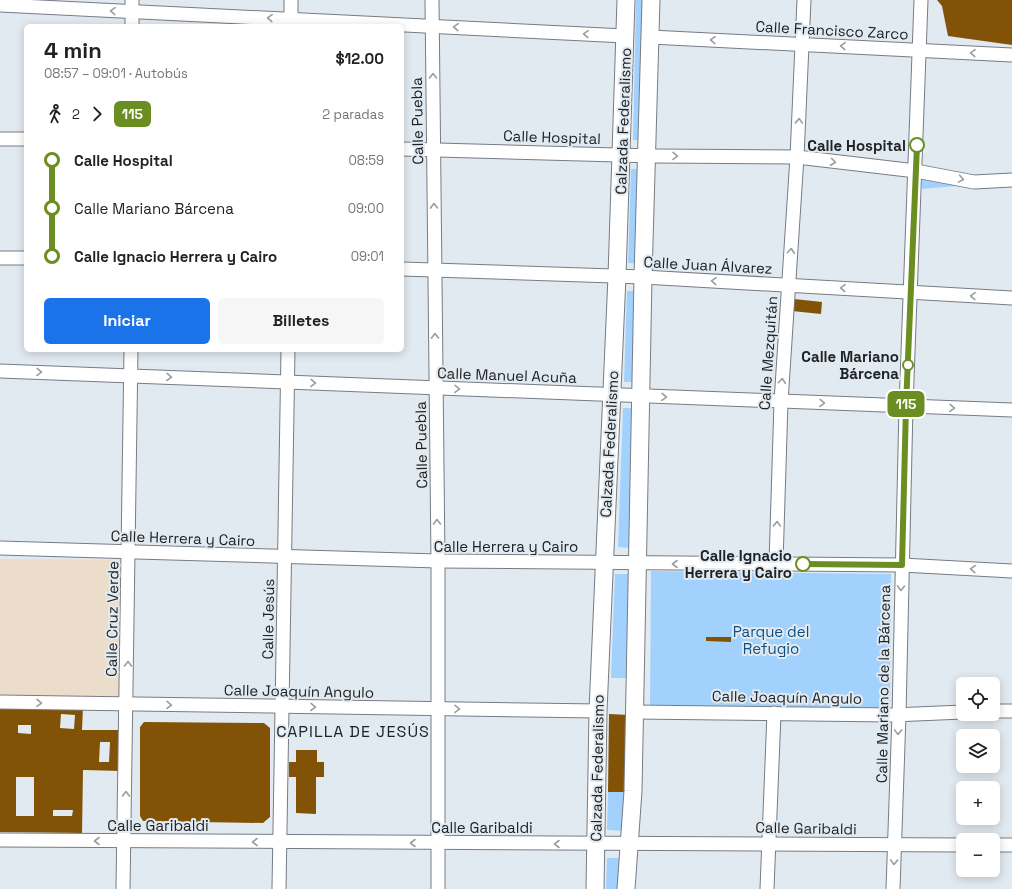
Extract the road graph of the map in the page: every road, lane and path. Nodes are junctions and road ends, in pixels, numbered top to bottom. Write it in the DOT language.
graph roads {
  1 [pos="291,0"];
  2 [pos="432,0"];
  3 [pos="626,0"];
  4 [pos="651,0"];
  5 [pos="804,0"];
  6 [pos="921,0"];
  7 [pos="63,4"];
  8 [pos="0,5"];
  9 [pos="132,6"];
  10 [pos="291,23"];
  11 [pos="132,24"];
  12 [pos="338,24"];
  13 [pos="404,25"];
  14 [pos="432,26"];
  15 [pos="625,36"];
  16 [pos="650,37"];
  17 [pos="802,44"];
  18 [pos="919,50"];
  19 [pos="1012,55"];
  20 [pos="0,139"];
  21 [pos="24,139"];
  22 [pos="404,149"];
  23 [pos="433,149"];
  24 [pos="622,155"];
  25 [pos="646,155"];
  26 [pos="797,158"];
  27 [pos="916,171"];
  28 [pos="1012,180"];
  29 [pos="0,258"];
  30 [pos="24,258"];
  31 [pos="404,269"];
  32 [pos="435,270"];
  33 [pos="618,276"];
  34 [pos="643,277"];
  35 [pos="789,285"];
  36 [pos="911,292"];
  37 [pos="1012,298"];
  38 [pos="131,352"];
  39 [pos="288,352"];
  40 [pos="0,371"];
  41 [pos="130,376"];
  42 [pos="288,382"];
  43 [pos="436,388"];
  44 [pos="611,395"];
  45 [pos="640,396"];
  46 [pos="781,402"];
  47 [pos="906,406"];
  48 [pos="1012,410"];
  49 [pos="0,548"];
  50 [pos="129,553"];
  51 [pos="285,557"];
  52 [pos="438,562"];
  53 [pos="604,563"];
  54 [pos="776,563"];
  55 [pos="636,564"];
  56 [pos="902,565"];
  57 [pos="1012,571"];
  58 [pos="0,702"];
  59 [pos="127,704"];
  60 [pos="282,706"];
  61 [pos="438,709"];
  62 [pos="1012,710"];
  63 [pos="598,711"];
  64 [pos="1000,711"];
  65 [pos="634,712"];
  66 [pos="956,712"];
  67 [pos="774,713"];
  68 [pos="899,714"];
  69 [pos="0,840"];
  70 [pos="125,841"];
  71 [pos="280,842"];
  72 [pos="769,842"];
  73 [pos="438,843"];
  74 [pos="596,844"];
  75 [pos="630,844"];
  76 [pos="894,845"];
  77 [pos="956,845"];
  78 [pos="1000,845"];
  79 [pos="1012,845"];
  80 [pos="123,889"];
  81 [pos="279,889"];
  82 [pos="438,889"];
  83 [pos="595,889"];
  84 [pos="626,889"];
  85 [pos="767,889"];
  86 [pos="893,889"];
  1 -- 10 [label="street"];
  2 -- 14 [label="street, Calle Puebla"];
  3 -- 15 [label="main road, Calzada Federalismo"];
  4 -- 16 [label="main road, Calzada Federalismo"];
  5 -- 17 [label="street, Calle Mezquitán"];
  6 -- 18 [label="street, Calle Mariano de la Bárcena"];
  7 -- 8 [label="street"];
  9 -- 7 [label="street, one-way"];
  10 -- 9 [label="street, one-way"];
  9 -- 11 [label="street"];
  10 -- 12 [label="street"];
  13 -- 14 [label="street"];
  15 -- 14 [label="street, one-way"];
  23 -- 14 [label="street, Calle Puebla, one-way"];
  15 -- 24 [label="main road, Calzada Federalismo"];
  17 -- 16 [label="street, Calle Francisco Zarco, one-way"];
  16 -- 25 [label="main road, Calzada Federalismo"];
  18 -- 17 [label="street, Calle Francisco Zarco, one-way"];
  26 -- 17 [label="street, Calle Mezquitán, one-way"];
  19 -- 18 [label="street, Calle Francisco Zarco, one-way"];
  18 -- 27 [label="street, Calle Mariano de la Bárcena"];
  20 -- 21 [label="street"];
  22 -- 23 [label="street, Calle Hospital"];
  23 -- 24 [label="street, Calle Hospital"];
  32 -- 23 [label="street, Calle Puebla, one-way"];
  24 -- 25 [label="street, Calle Hospital"];
  24 -- 33 [label="main road, Calzada Federalismo"];
  25 -- 26 [label="street, Calle Hospital, one-way"];
  25 -- 34 [label="main road, Calzada Federalismo"];
  26 -- 27 [label="street, Calle Hospital, one-way"];
  35 -- 26 [label="street, Calle Mezquitán, one-way"];
  27 -- 28 [label="street, Calle Hospital, one-way"];
  27 -- 36 [label="street, Calle Mariano de la Bárcena"];
  29 -- 30 [label="street"];
  31 -- 32 [label="street, Calle Juan Álvarez"];
  32 -- 33 [label="street, Calle Juan Álvarez"];
  43 -- 32 [label="street, Calle Puebla, one-way"];
  33 -- 34 [label="street, Calle Juan Álvarez"];
  33 -- 44 [label="main road, Calzada Federalismo"];
  35 -- 34 [label="street, Calle Juan Álvarez, one-way"];
  34 -- 45 [label="main road, Calzada Federalismo"];
  36 -- 35 [label="street, Calle Juan Álvarez, one-way"];
  46 -- 35 [label="street, Calle Mezquitán, one-way"];
  37 -- 36 [label="street, Calle Juan Álvarez, one-way"];
  36 -- 47 [label="street, Calle Mariano de la Bárcena"];
  38 -- 41 [label="street, Calle Cruz Verde"];
  39 -- 42 [label="street, Calle Jesús"];
  40 -- 41 [label="street, Calle Manuel Acuña, one-way"];
  41 -- 42 [label="street, Calle Manuel Acuña, one-way"];
  41 -- 50 [label="street, Calle Cruz Verde"];
  42 -- 43 [label="street, Calle Manuel Acuña, one-way"];
  42 -- 51 [label="street, Calle Jesús"];
  43 -- 44 [label="street, Calle Manuel Acuña, one-way"];
  52 -- 43 [label="street, Calle Puebla, one-way"];
  44 -- 45 [label="street, Calle Manuel Acuña"];
  44 -- 53 [label="main road, Calzada Federalismo"];
  45 -- 46 [label="street, Calle Manuel Acuña, one-way"];
  45 -- 55 [label="main road, Calzada Federalismo"];
  46 -- 47 [label="street, Calle Manuel Acuña, one-way"];
  54 -- 46 [label="street, Calle Mezquitán, one-way"];
  47 -- 48 [label="street, Calle Manuel Acuña, one-way"];
  47 -- 56 [label="street, Calle Mariano de la Bárcena"];
  49 -- 50 [label="street, Calle Herrera y Cairo"];
  50 -- 51 [label="street, Calle Herrera y Cairo"];
  59 -- 50 [label="street, Calle Cruz Verde, one-way"];
  51 -- 52 [label="street, Calle Herrera y Cairo"];
  51 -- 60 [label="street, Calle Jesús"];
  52 -- 53 [label="street, Calle Herrera y Cairo"];
  52 -- 61 [label="street, Calle Puebla"];
  53 -- 55 [label="street, Calle Herrera y Cairo"];
  53 -- 63 [label="main road, Calzada Federalismo"];
  54 -- 55 [label="street, Calle Herrera y Cairo, one-way"];
  54 -- 56 [label="street, Calle Herrera y Cairo"];
  55 -- 65 [label="main road, Calzada Federalismo"];
  57 -- 56 [label="street, Calle Herrera y Cairo, one-way"];
  56 -- 68 [label="street, Calle Mariano de la Bárcena, one-way"];
  58 -- 59 [label="street, Calle Joaquín Angulo, one-way"];
  59 -- 60 [label="street, Calle Joaquín Angulo, one-way"];
  70 -- 59 [label="street, Calle Cruz Verde, one-way"];
  60 -- 61 [label="street, Calle Joaquín Angulo, one-way"];
  60 -- 71 [label="street, Calle Jesús"];
  61 -- 63 [label="street, Calle Joaquín Angulo, one-way"];
  61 -- 73 [label="street, Calle Puebla"];
  62 -- 64 [label="street"];
  63 -- 74 [label="main road, Calzada Federalismo"];
  65 -- 67 [label="street, Calle Joaquín Angulo"];
  65 -- 75 [label="main road, Calzada Federalismo"];
  66 -- 68 [label="street, Calle Joaquín Angulo"];
  67 -- 68 [label="street, Calle Joaquín Angulo"];
  67 -- 72 [label="street"];
  68 -- 76 [label="street, Calle Mariano de la Bárcena, one-way"];
  70 -- 69 [label="street, Calle Garibaldi, one-way"];
  71 -- 70 [label="street, Calle Garibaldi, one-way"];
  70 -- 80 [label="street, Calle Cruz Verde"];
  73 -- 71 [label="street, Calle Garibaldi, one-way"];
  71 -- 81 [label="street, Calle Jesús"];
  72 -- 75 [label="street, Calle Garibaldi"];
  72 -- 76 [label="street, Calle Garibaldi"];
  72 -- 85 [label="street"];
  74 -- 73 [label="street, Calle Garibaldi, one-way"];
  73 -- 82 [label="street, Calle Puebla"];
  74 -- 75 [label="street, Calle Garibaldi"];
  74 -- 83 [label="main road, Calzada Federalismo"];
  75 -- 84 [label="main road, Calzada Federalismo"];
  76 -- 77 [label="street, Calle Garibaldi"];
  76 -- 86 [label="street, Calle Mariano de la Bárcena, one-way"];
  78 -- 79 [label="street"];
}
